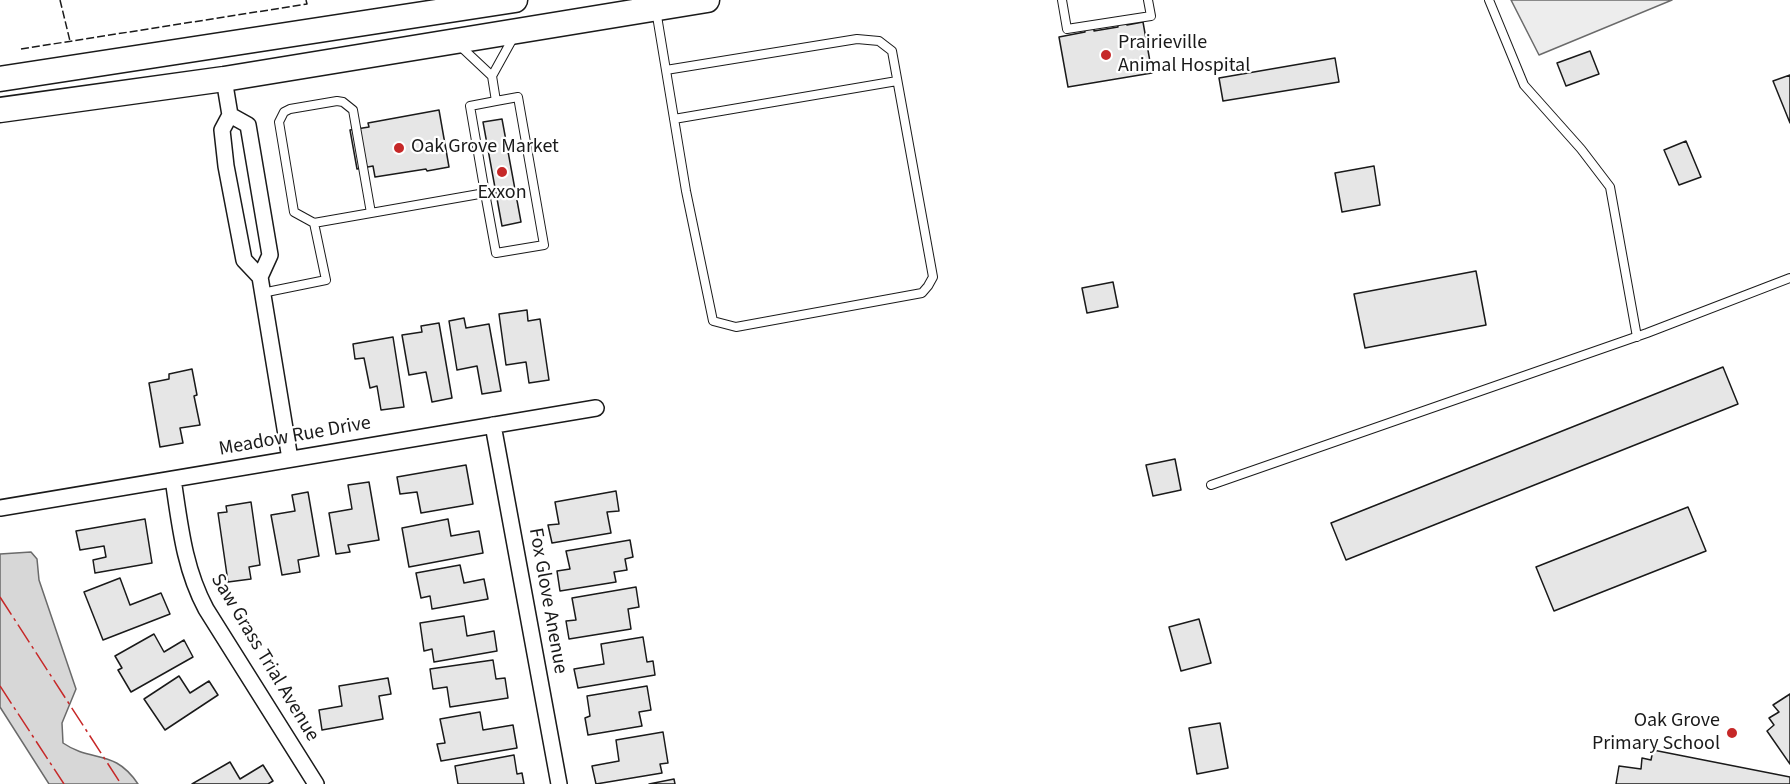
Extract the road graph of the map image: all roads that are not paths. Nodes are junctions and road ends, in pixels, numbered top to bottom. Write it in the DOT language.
graph roads {
  1 [pos="515,0"];
  2 [pos="707,0"];
  3 [pos="1062,0"];
  4 [pos="1148,0"];
  5 [pos="1489,0"];
  6 [pos="438,6"];
  7 [pos="656,9"];
  8 [pos="517,32"];
  9 [pos="456,42"];
  10 [pos="666,70"];
  11 [pos="44,73"];
  12 [pos="492,76"];
  13 [pos="0,79"];
  14 [pos="224,79"];
  15 [pos="897,81"];
  16 [pos="0,91"];
  17 [pos="496,101"];
  18 [pos="0,110"];
  19 [pos="230,115"];
  20 [pos="674,119"];
  21 [pos="258,187"];
  22 [pos="231,192"];
  23 [pos="485,193"];
  24 [pos="371,213"];
  25 [pos="314,223"];
  26 [pos="1790,278"];
  27 [pos="261,285"];
  28 [pos="1637,337"];
  29 [pos="596,408"];
  30 [pos="494,425"];
  31 [pos="290,459"];
  32 [pos="173,479"];
  33 [pos="1211,484"];
  34 [pos="0,508"];
  35 [pos="316,784"];
  36 [pos="559,784"];
  1 -- 6 [label="main road"];
  2 -- 7 [label="main road"];
  3 -- 4 [label="lane"];
  5 -- 28 [label="lane"];
  6 -- 11 [label="main road"];
  6 -- 14 [label="main road"];
  7 -- 8 [label="main road"];
  7 -- 10 [label="lane"];
  8 -- 9 [label="main road"];
  8 -- 12 [label="lane"];
  9 -- 12 [label="lane"];
  9 -- 14 [label="main road"];
  10 -- 15 [label="lane"];
  10 -- 20 [label="lane"];
  11 -- 13 [label="main road"];
  11 -- 16 [label="main road"];
  12 -- 17 [label="lane"];
  14 -- 18 [label="main road"];
  14 -- 19 [label="street"];
  15 -- 20 [label="lane"];
  15 -- 20 [label="lane"];
  17 -- 23 [label="lane"];
  17 -- 23 [label="lane"];
  19 -- 21 [label="street"];
  19 -- 22 [label="street"];
  21 -- 22 [label="street"];
  21 -- 27 [label="street"];
  22 -- 27 [label="street"];
  23 -- 24 [label="lane"];
  24 -- 25 [label="lane"];
  24 -- 25 [label="lane"];
  25 -- 27 [label="lane"];
  26 -- 28 [label="lane"];
  27 -- 31 [label="street"];
  28 -- 33 [label="lane"];
  29 -- 30 [label="street, Meadow Rue Drive"];
  30 -- 31 [label="street, Meadow Rue Drive"];
  30 -- 36 [label="street, Fox Glove Anenue"];
  31 -- 32 [label="street, Meadow Rue Drive"];
  32 -- 34 [label="street, Meadow Rue Drive"];
  32 -- 35 [label="street, Saw Grass Trial Avenue"];
}
